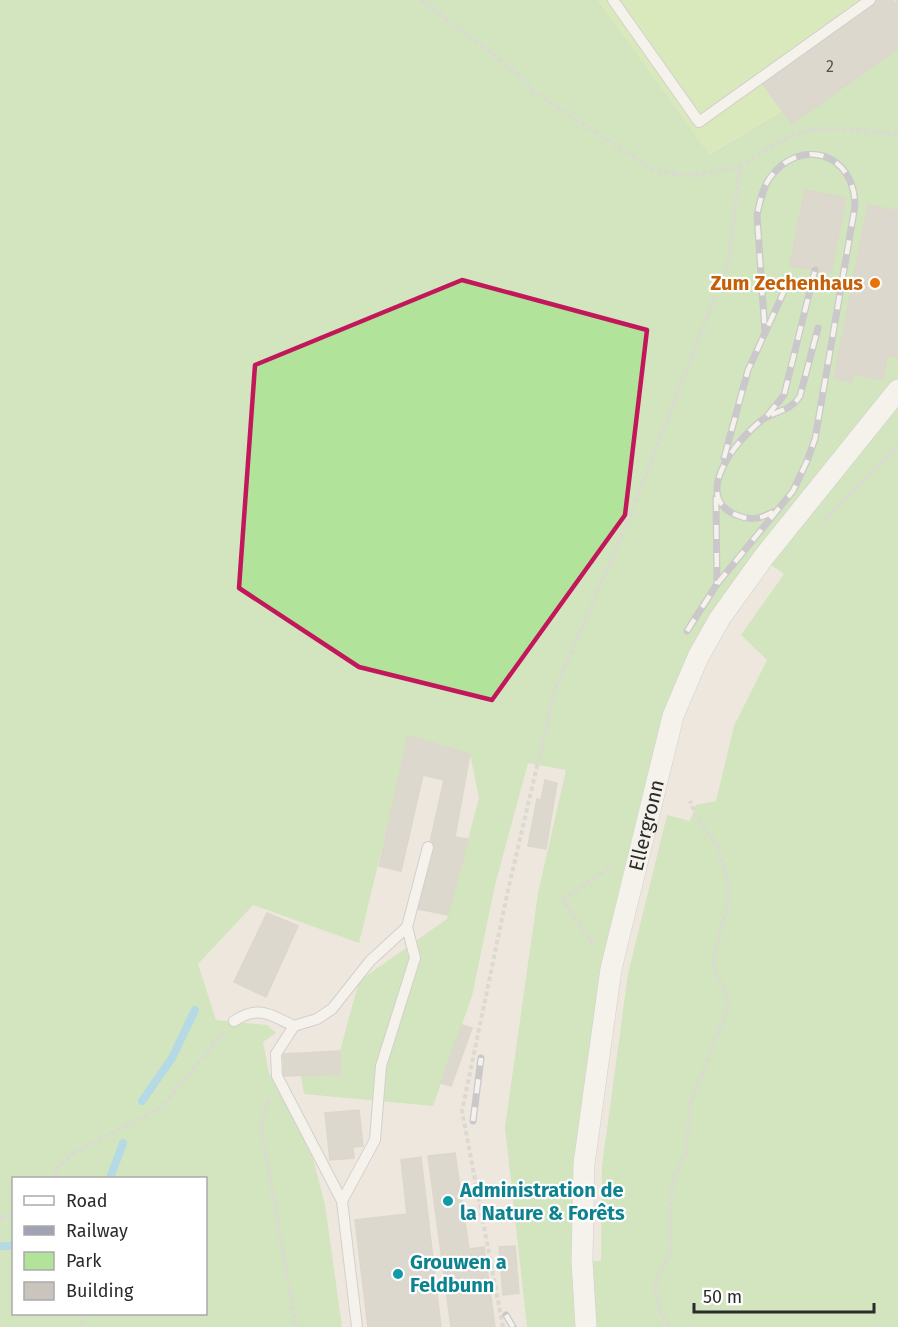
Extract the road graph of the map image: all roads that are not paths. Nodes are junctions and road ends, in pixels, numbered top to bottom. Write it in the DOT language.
graph roads {
  1 [pos="613,0"];
  2 [pos="870,0"];
  3 [pos="898,390"];
  4 [pos="428,847"];
  5 [pos="407,927"];
  6 [pos="234,1021"];
  7 [pos="294,1026"];
  8 [pos="342,1201"];
  9 [pos="357,1327"];
  10 [pos="586,1327"];
  1 -- 2 [label="lane"];
  3 -- 10 [label="street, Ellergronn"];
  4 -- 5 [label="lane"];
  5 -- 7 [label="lane"];
  5 -- 8 [label="lane"];
  6 -- 7 [label="lane"];
  7 -- 8 [label="lane"];
  8 -- 9 [label="lane"];
}
